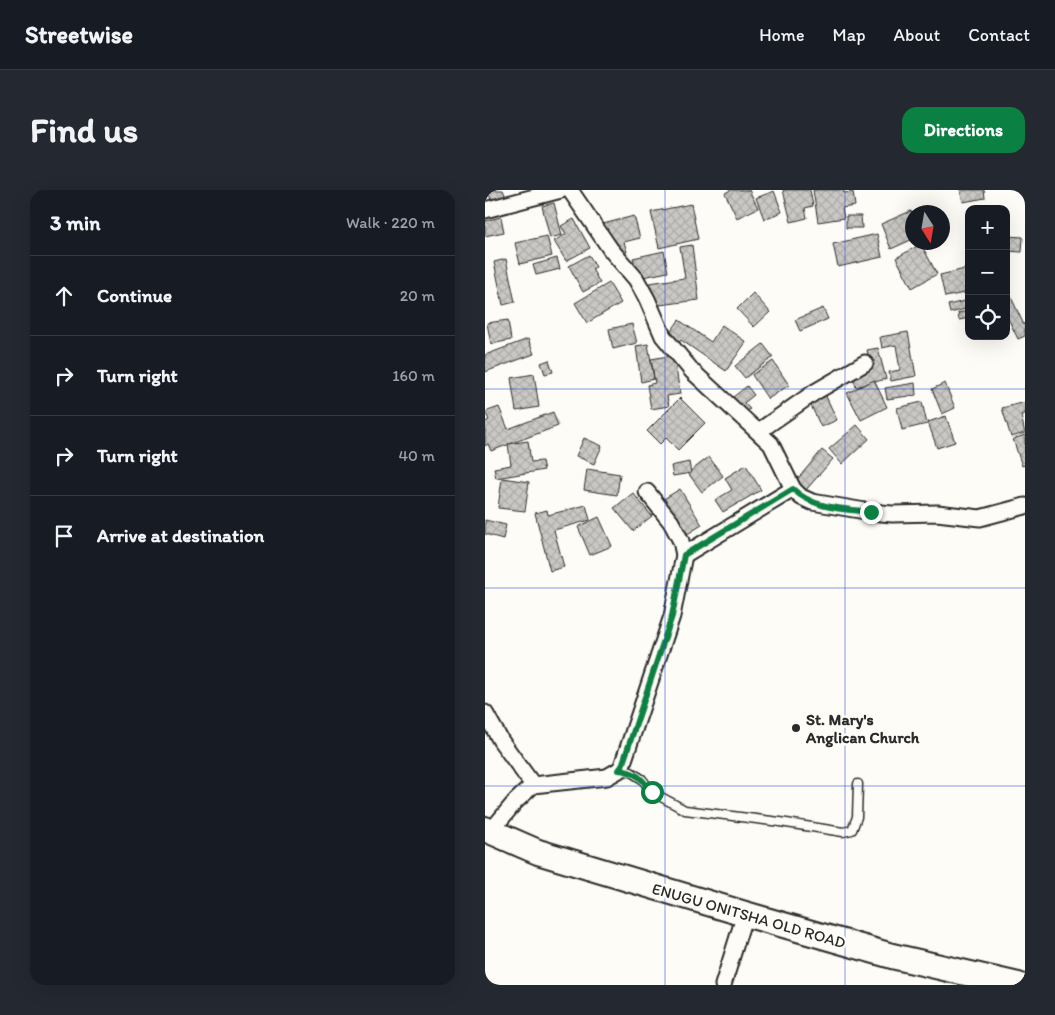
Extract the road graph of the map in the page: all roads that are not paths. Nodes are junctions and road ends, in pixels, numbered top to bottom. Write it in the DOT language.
graph roads {
  1 [pos="561,190"];
  2 [pos="571,190"];
  3 [pos="485,210"];
  4 [pos="865,363"];
  5 [pos="759,431"];
  6 [pos="793,489"];
  7 [pos="647,492"];
  8 [pos="1025,506"];
  9 [pos="684,555"];
  10 [pos="485,712"];
  11 [pos="619,770"];
  12 [pos="533,784"];
  13 [pos="858,784"];
  14 [pos="488,830"];
  15 [pos="745,914"];
  16 [pos="723,985"];
  17 [pos="1018,985"];
  1 -- 3 [label="street"];
  2 -- 5 [label="street"];
  4 -- 5 [label="street"];
  5 -- 6 [label="street"];
  6 -- 8 [label="street"];
  6 -- 9 [label="street"];
  7 -- 9 [label="street"];
  9 -- 11 [label="street"];
  10 -- 12 [label="street"];
  11 -- 12 [label="street"];
  11 -- 13 [label="lane"];
  12 -- 14 [label="street"];
  14 -- 15 [label="main road, ENUGU ONITSHA OLD ROAD"];
  15 -- 16 [label="street"];
  15 -- 17 [label="main road, ENUGU ONITSHA OLD ROAD"];
}
